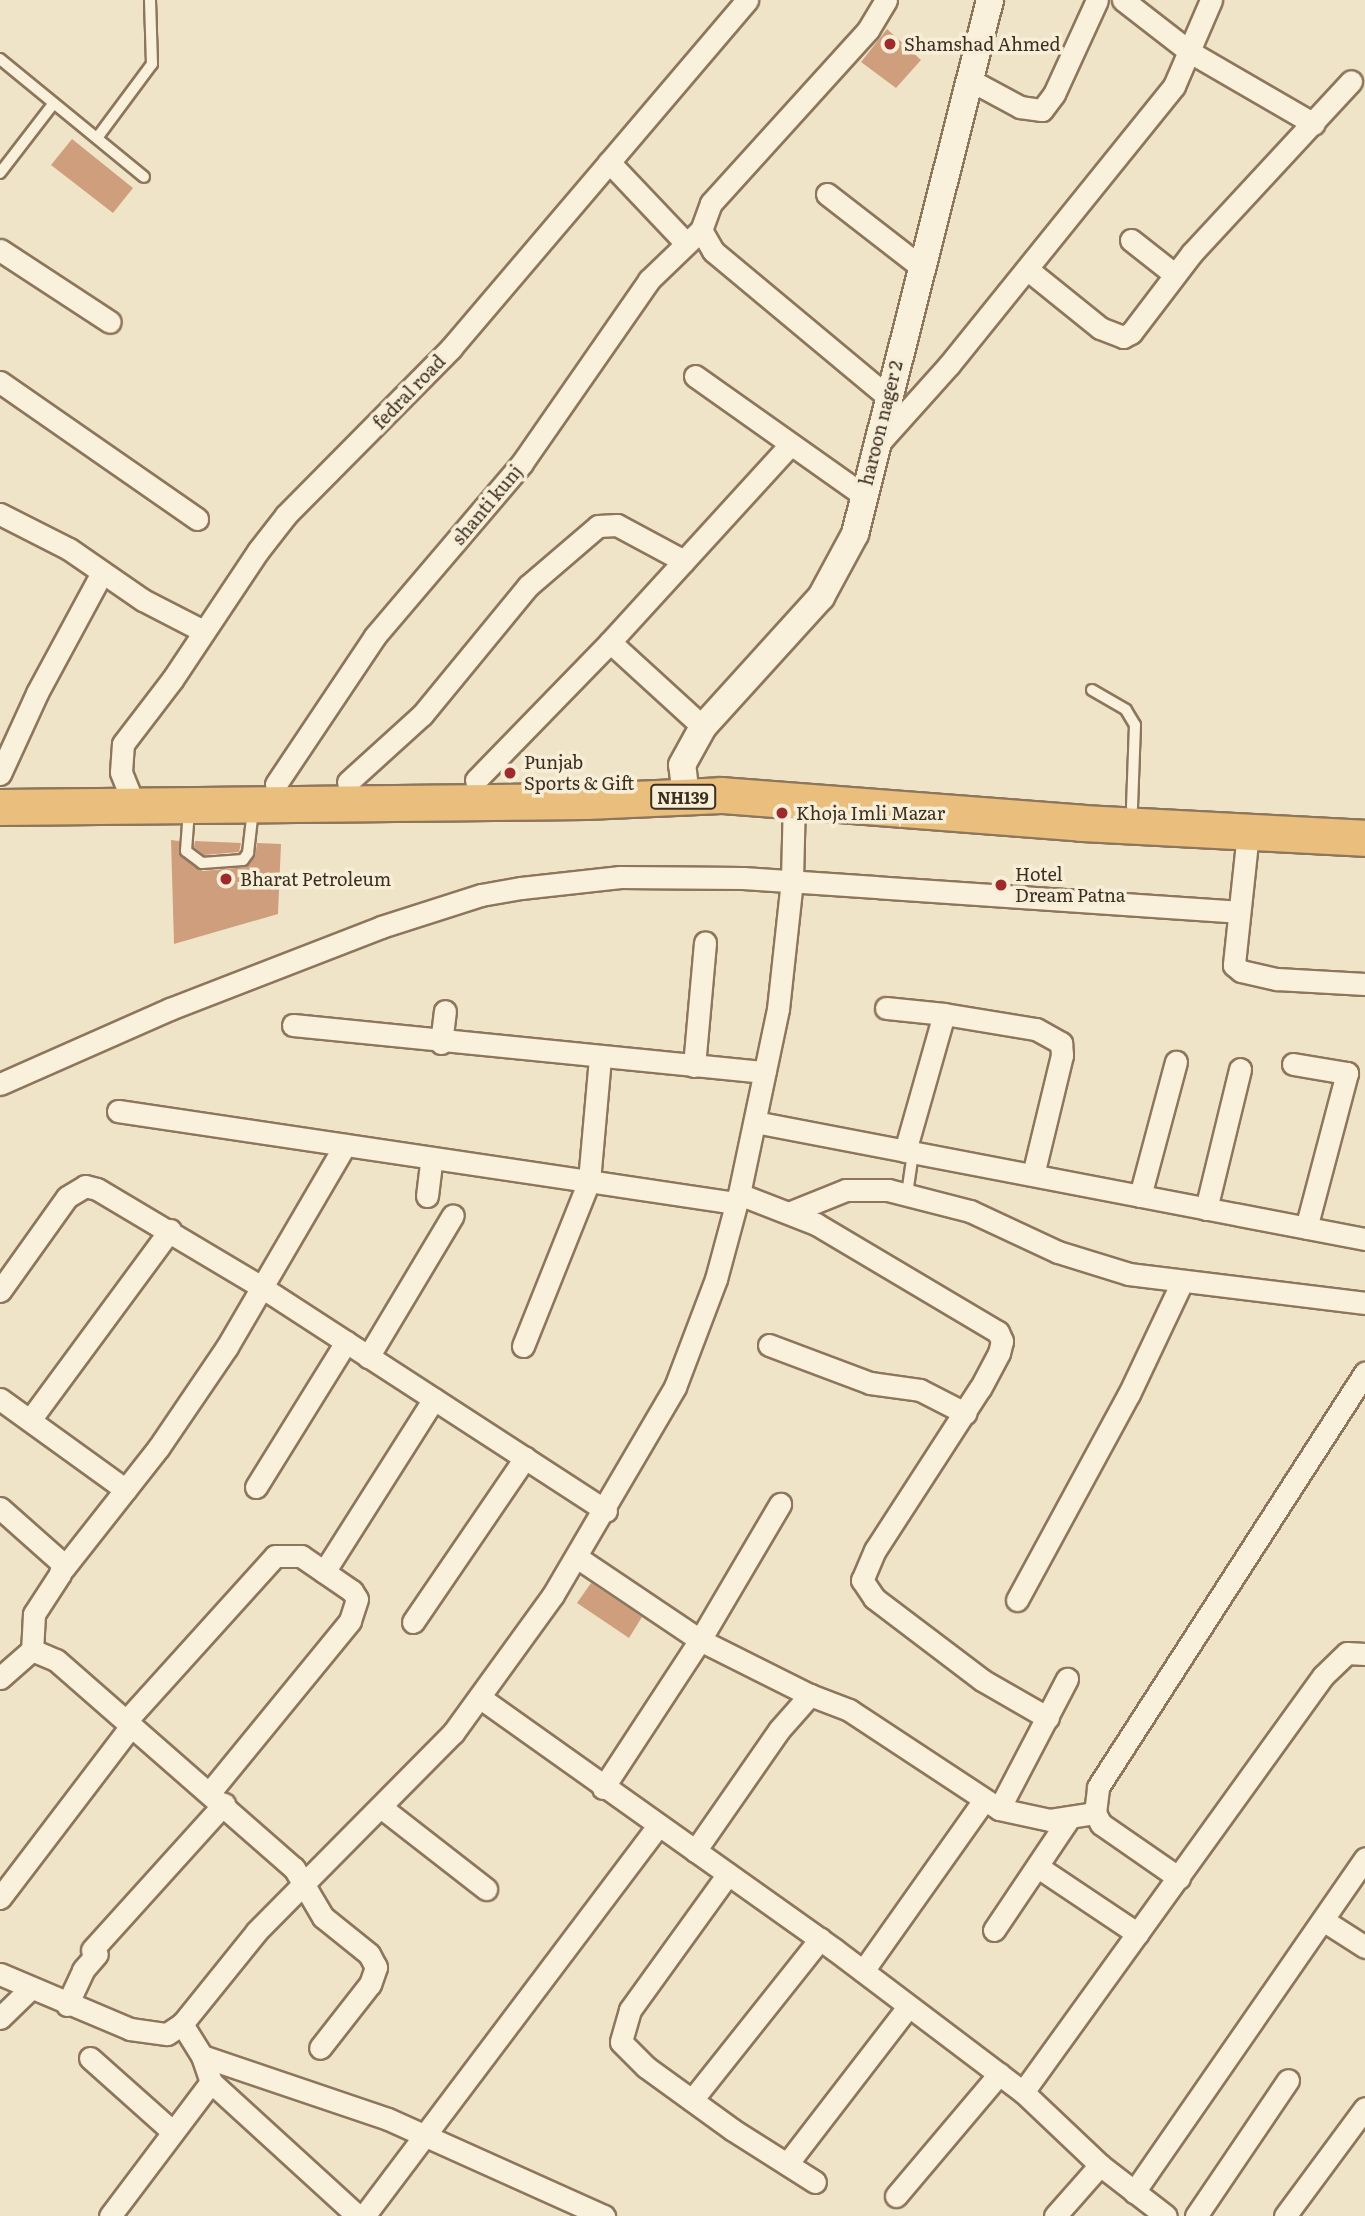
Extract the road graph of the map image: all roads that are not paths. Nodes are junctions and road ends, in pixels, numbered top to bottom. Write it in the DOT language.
graph roads {
  1 [pos="150,0"];
  2 [pos="747,0"];
  3 [pos="886,0"];
  4 [pos="990,0"];
  5 [pos="1097,0"];
  6 [pos="1123,0"];
  7 [pos="1211,0"];
  8 [pos="1190,52"];
  9 [pos="0,59"];
  10 [pos="970,80"];
  11 [pos="1351,81"];
  12 [pos="54,103"];
  13 [pos="1314,124"];
  14 [pos="97,138"];
  15 [pos="609,162"];
  16 [pos="0,173"];
  17 [pos="144,177"];
  18 [pos="827,194"];
  19 [pos="693,236"];
  20 [pos="1131,240"];
  21 [pos="0,250"];
  22 [pos="921,267"];
  23 [pos="1027,269"];
  24 [pos="1174,275"];
  25 [pos="110,322"];
  26 [pos="695,376"];
  27 [pos="0,382"];
  28 [pos="888,397"];
  29 [pos="789,446"];
  30 [pos="875,448"];
  31 [pos="863,495"];
  32 [pos="0,514"];
  33 [pos="197,519"];
  34 [pos="684,561"];
  35 [pos="102,573"];
  36 [pos="203,631"];
  37 [pos="610,642"];
  38 [pos="1092,690"];
  39 [pos="703,727"];
  40 [pos="0,774"];
  41 [pos="476,780"];
  42 [pos="348,782"];
  43 [pos="0,787"];
  44 [pos="684,787"];
  45 [pos="129,793"];
  46 [pos="265,794"];
  47 [pos="794,797"];
  48 [pos="190,804"];
  49 [pos="0,807"];
  50 [pos="1132,807"];
  51 [pos="1365,818"];
  52 [pos="1248,833"];
  53 [pos="1365,838"];
  54 [pos="792,880"];
  55 [pos="1238,912"];
  56 [pos="705,943"];
  57 [pos="1365,984"];
  58 [pos="886,1008"];
  59 [pos="445,1011"];
  60 [pos="943,1014"];
  61 [pos="293,1025"];
  62 [pos="441,1043"];
  63 [pos="600,1057"];
  64 [pos="1176,1062"];
  65 [pos="1293,1064"];
  66 [pos="694,1066"];
  67 [pos="1240,1069"];
  68 [pos="765,1072"];
  69 [pos="0,1084"];
  70 [pos="118,1111"];
  71 [pos="755,1122"];
  72 [pos="345,1145"];
  73 [pos="909,1152"];
  74 [pos="432,1158"];
  75 [pos="1033,1175"];
  76 [pos="589,1181"];
  77 [pos="907,1194"];
  78 [pos="427,1196"];
  79 [pos="1140,1196"];
  80 [pos="738,1198"];
  81 [pos="1206,1209"];
  82 [pos="791,1212"];
  83 [pos="453,1215"];
  84 [pos="1306,1228"];
  85 [pos="170,1230"];
  86 [pos="1365,1239"];
  87 [pos="1182,1282"];
  88 [pos="262,1288"];
  89 [pos="0,1291"];
  90 [pos="1365,1303"];
  91 [pos="346,1342"];
  92 [pos="769,1345"];
  93 [pos="523,1346"];
  94 [pos="368,1357"];
  95 [pos="1365,1373"];
  96 [pos="0,1399"];
  97 [pos="434,1399"];
  98 [pos="965,1413"];
  99 [pos="30,1420"];
  100 [pos="526,1458"];
  101 [pos="256,1487"];
  102 [pos="126,1490"];
  103 [pos="780,1504"];
  104 [pos="0,1508"];
  105 [pos="606,1511"];
  106 [pos="578,1558"];
  107 [pos="63,1569"];
  108 [pos="324,1572"];
  109 [pos="1017,1600"];
  110 [pos="413,1622"];
  111 [pos="700,1640"];
  112 [pos="32,1650"];
  113 [pos="1365,1654"];
  114 [pos="0,1678"];
  115 [pos="1067,1679"];
  116 [pos="810,1695"];
  117 [pos="482,1699"];
  118 [pos="1048,1718"];
  119 [pos="129,1723"];
  120 [pos="603,1788"];
  121 [pos="217,1798"];
  122 [pos="992,1805"];
  123 [pos="382,1808"];
  124 [pos="1095,1813"];
  125 [pos="1070,1817"];
  126 [pos="658,1826"];
  127 [pos="695,1851"];
  128 [pos="1365,1858"];
  129 [pos="1038,1867"];
  130 [pos="728,1874"];
  131 [pos="1179,1878"];
  132 [pos="307,1884"];
  133 [pos="486,1889"];
  134 [pos="0,1898"];
  135 [pos="1323,1920"];
  136 [pos="994,1930"];
  137 [pos="1138,1934"];
  138 [pos="820,1939"];
  139 [pos="1365,1948"];
  140 [pos="863,1971"];
  141 [pos="0,1974"];
  142 [pos="31,1988"];
  143 [pos="67,2005"];
  144 [pos="908,2007"];
  145 [pos="0,2018"];
  146 [pos="182,2024"];
  147 [pos="320,2048"];
  148 [pos="202,2056"];
  149 [pos="90,2058"];
  150 [pos="999,2074"];
  151 [pos="1288,2080"];
  152 [pos="211,2082"];
  153 [pos="1023,2092"];
  154 [pos="692,2100"];
  155 [pos="1365,2108"];
  156 [pos="173,2132"];
  157 [pos="428,2136"];
  158 [pos="787,2164"];
  159 [pos="1100,2165"];
  160 [pos="815,2182"];
  161 [pos="1134,2192"];
  162 [pos="896,2196"];
  163 [pos="580,2212"];
  164 [pos="1164,2215"];
  165 [pos="110,2216"];
  166 [pos="358,2216"];
  167 [pos="364,2216"];
  168 [pos="604,2216"];
  169 [pos="1055,2216"];
  170 [pos="1196,2216"];
  171 [pos="1285,2216"];
  1 -- 14 [label="lane"];
  2 -- 15 [label="street, fedral road"];
  3 -- 19 [label="street, shanti kunj"];
  4 -- 10 [label="street, haroon nager 2"];
  5 -- 10 [label="street"];
  6 -- 8 [label="street"];
  7 -- 8 [label="street"];
  8 -- 13 [label="street"];
  8 -- 23 [label="street"];
  9 -- 12 [label="lane"];
  10 -- 22 [label="street, haroon nager 2"];
  11 -- 13 [label="street"];
  12 -- 14 [label="lane"];
  12 -- 16 [label="lane"];
  13 -- 24 [label="street"];
  14 -- 17 [label="lane"];
  15 -- 19 [label="street"];
  15 -- 36 [label="street, fedral road"];
  18 -- 22 [label="street"];
  19 -- 28 [label="street"];
  19 -- 46 [label="street, shanti kunj"];
  20 -- 24 [label="street"];
  21 -- 25 [label="street"];
  22 -- 28 [label="street, haroon nager 2"];
  23 -- 24 [label="street"];
  23 -- 30 [label="street"];
  26 -- 29 [label="street"];
  27 -- 33 [label="street"];
  28 -- 30 [label="street, haroon nager 2"];
  29 -- 31 [label="street"];
  29 -- 34 [label="street"];
  30 -- 31 [label="street, haroon nager 2"];
  31 -- 39 [label="street, haroon nager 2"];
  32 -- 35 [label="street"];
  34 -- 37 [label="street"];
  34 -- 42 [label="street"];
  35 -- 36 [label="street"];
  35 -- 40 [label="street"];
  36 -- 45 [label="street, fedral road"];
  37 -- 39 [label="street"];
  37 -- 41 [label="street"];
  38 -- 50 [label="lane"];
  39 -- 44 [label="street, haroon nager 2"];
  41 -- 42 [label="highway, NH139"];
  41 -- 44 [label="highway, NH139"];
  42 -- 46 [label="highway, NH139"];
  43 -- 45 [label="highway, NH139"];
  44 -- 46 [label="highway, NH139"];
  44 -- 47 [label="highway, NH139"];
  44 -- 50 [label="highway, NH139"];
  45 -- 46 [label="highway, NH139"];
  45 -- 48 [label="highway, NH139"];
  45 -- 49 [label="highway, NH139"];
  46 -- 48 [label="highway, NH139"];
  46 -- 48 [label="lane"];
  47 -- 52 [label="highway, NH139"];
  47 -- 54 [label="street"];
  50 -- 51 [label="highway, NH139"];
  52 -- 53 [label="highway, NH139"];
  52 -- 55 [label="street"];
  54 -- 55 [label="street"];
  54 -- 68 [label="street"];
  54 -- 69 [label="street"];
  55 -- 57 [label="street"];
  56 -- 66 [label="street"];
  58 -- 60 [label="street"];
  59 -- 62 [label="street"];
  60 -- 73 [label="street"];
  60 -- 75 [label="street"];
  61 -- 62 [label="street"];
  62 -- 63 [label="street"];
  63 -- 66 [label="street"];
  63 -- 76 [label="street"];
  64 -- 79 [label="street"];
  65 -- 84 [label="street"];
  66 -- 68 [label="street"];
  67 -- 81 [label="street"];
  68 -- 71 [label="street"];
  70 -- 72 [label="street"];
  71 -- 73 [label="street"];
  71 -- 80 [label="street"];
  72 -- 74 [label="street"];
  72 -- 88 [label="street"];
  73 -- 75 [label="street"];
  73 -- 77 [label="lane"];
  74 -- 76 [label="street"];
  74 -- 78 [label="street"];
  75 -- 79 [label="street"];
  76 -- 80 [label="street"];
  76 -- 93 [label="street"];
  77 -- 82 [label="street"];
  77 -- 87 [label="street"];
  79 -- 81 [label="street"];
  80 -- 82 [label="street"];
  80 -- 105 [label="street"];
  81 -- 84 [label="street"];
  82 -- 98 [label="street"];
  83 -- 94 [label="street"];
  84 -- 86 [label="street"];
  85 -- 88 [label="street"];
  85 -- 89 [label="street"];
  85 -- 99 [label="street"];
  87 -- 90 [label="street"];
  87 -- 109 [label="street"];
  88 -- 91 [label="street"];
  88 -- 102 [label="street"];
  91 -- 94 [label="street"];
  91 -- 101 [label="street"];
  92 -- 98 [label="street"];
  94 -- 97 [label="street"];
  95 -- 124 [label="street"];
  96 -- 99 [label="street"];
  97 -- 100 [label="street"];
  97 -- 108 [label="street"];
  98 -- 118 [label="street"];
  99 -- 102 [label="street"];
  100 -- 105 [label="street"];
  100 -- 110 [label="street"];
  102 -- 107 [label="street"];
  103 -- 111 [label="street"];
  104 -- 107 [label="street"];
  105 -- 106 [label="street"];
  106 -- 111 [label="street"];
  106 -- 117 [label="street"];
  107 -- 112 [label="street"];
  108 -- 119 [label="street"];
  108 -- 121 [label="street"];
  111 -- 116 [label="street"];
  111 -- 120 [label="street"];
  112 -- 114 [label="street"];
  112 -- 119 [label="street"];
  113 -- 131 [label="street"];
  115 -- 118 [label="street"];
  116 -- 122 [label="street"];
  116 -- 127 [label="street"];
  117 -- 120 [label="street"];
  117 -- 123 [label="street"];
  118 -- 122 [label="street"];
  119 -- 121 [label="street"];
  119 -- 134 [label="street"];
  120 -- 126 [label="street"];
  121 -- 132 [label="street"];
  121 -- 143 [label="street"];
  122 -- 125 [label="street"];
  122 -- 140 [label="street"];
  123 -- 132 [label="street"];
  123 -- 133 [label="street"];
  124 -- 125 [label="street"];
  124 -- 131 [label="street"];
  125 -- 129 [label="street"];
  126 -- 127 [label="street"];
  126 -- 157 [label="street"];
  127 -- 130 [label="street"];
  128 -- 135 [label="street"];
  129 -- 136 [label="street"];
  129 -- 137 [label="street"];
  130 -- 138 [label="street"];
  130 -- 154 [label="street"];
  131 -- 137 [label="street"];
  132 -- 146 [label="street"];
  132 -- 147 [label="street"];
  135 -- 139 [label="street"];
  135 -- 161 [label="street"];
  137 -- 153 [label="street"];
  138 -- 140 [label="street"];
  138 -- 154 [label="street"];
  140 -- 144 [label="street"];
  141 -- 142 [label="street"];
  142 -- 143 [label="street"];
  142 -- 145 [label="street"];
  143 -- 146 [label="street"];
  144 -- 150 [label="street"];
  144 -- 158 [label="street"];
  146 -- 148 [label="street"];
  148 -- 152 [label="street"];
  148 -- 157 [label="street"];
  149 -- 156 [label="street"];
  150 -- 153 [label="street"];
  150 -- 162 [label="street"];
  151 -- 170 [label="street"];
  152 -- 156 [label="street"];
  152 -- 166 [label="street"];
  153 -- 159 [label="street"];
  154 -- 158 [label="street"];
  155 -- 171 [label="street"];
  156 -- 165 [label="street"];
  157 -- 163 [label="street"];
  157 -- 167 [label="street"];
  158 -- 160 [label="street"];
  159 -- 161 [label="street"];
  159 -- 169 [label="street"];
  161 -- 164 [label="street"];
  163 -- 168 [label="street"];
}
